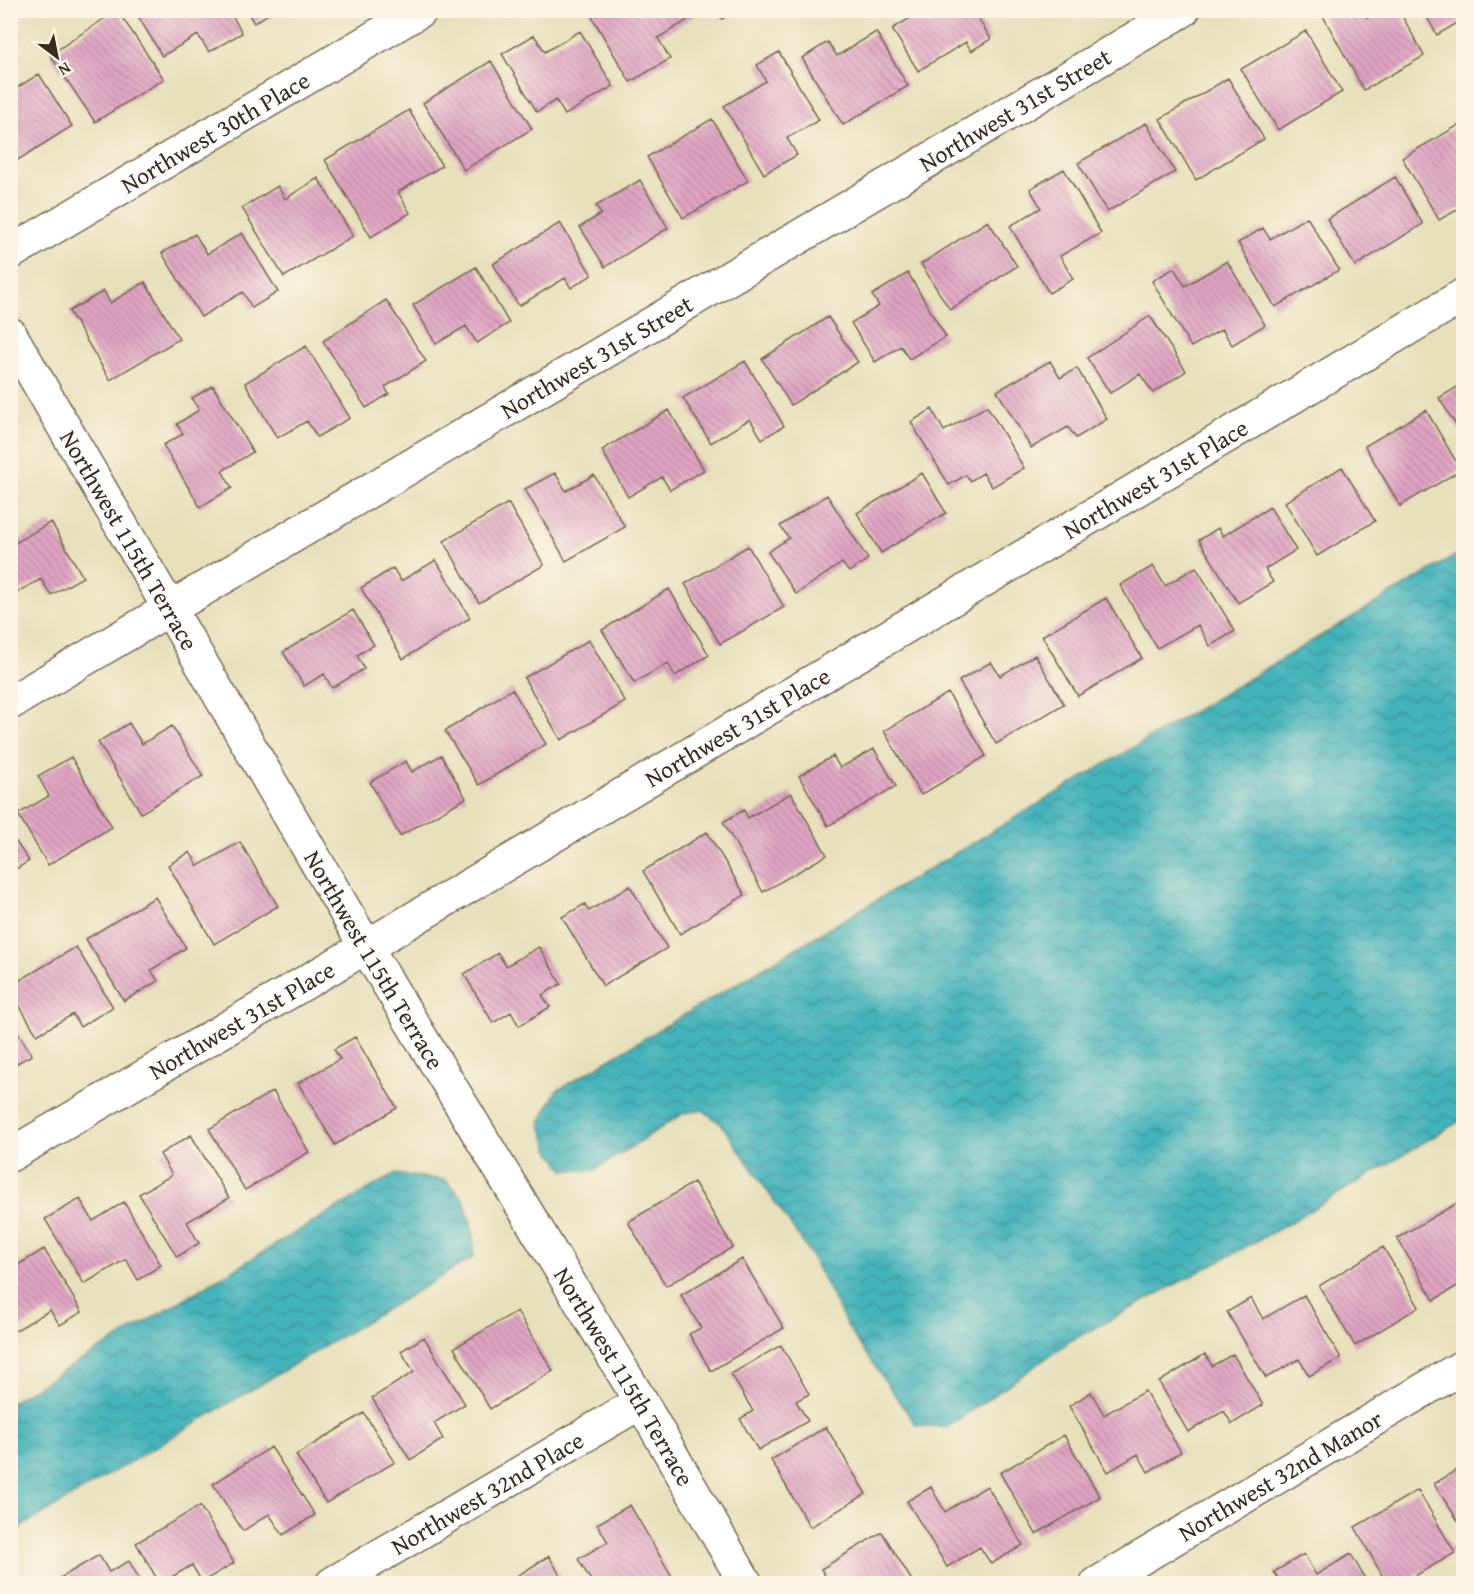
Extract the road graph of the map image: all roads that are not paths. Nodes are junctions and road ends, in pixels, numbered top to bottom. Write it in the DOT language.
graph roads {
  1 [pos="421,10"];
  2 [pos="1183,10"];
  3 [pos="10,253"];
  4 [pos="1464,295"];
  5 [pos="10,334"];
  6 [pos="170,609"];
  7 [pos="10,703"];
  8 [pos="366,947"];
  9 [pos="10,1155"];
  10 [pos="1464,1366"];
  11 [pos="641,1402"];
  12 [pos="332,1584"];
  13 [pos="746,1584"];
  14 [pos="1097,1584"];
  1 -- 3 [label="street, Northwest 30th Place"];
  2 -- 6 [label="street, Northwest 31st Street"];
  4 -- 8 [label="street, Northwest 31st Place"];
  5 -- 6 [label="street, Northwest 115th Terrace"];
  6 -- 7 [label="street, Northwest 31st Street"];
  6 -- 8 [label="street, Northwest 115th Terrace"];
  8 -- 9 [label="street, Northwest 31st Place"];
  8 -- 11 [label="street, Northwest 115th Terrace"];
  10 -- 14 [label="street, Northwest 32nd Manor"];
  11 -- 12 [label="street, Northwest 32nd Place"];
  11 -- 13 [label="street, Northwest 115th Terrace"];
}
